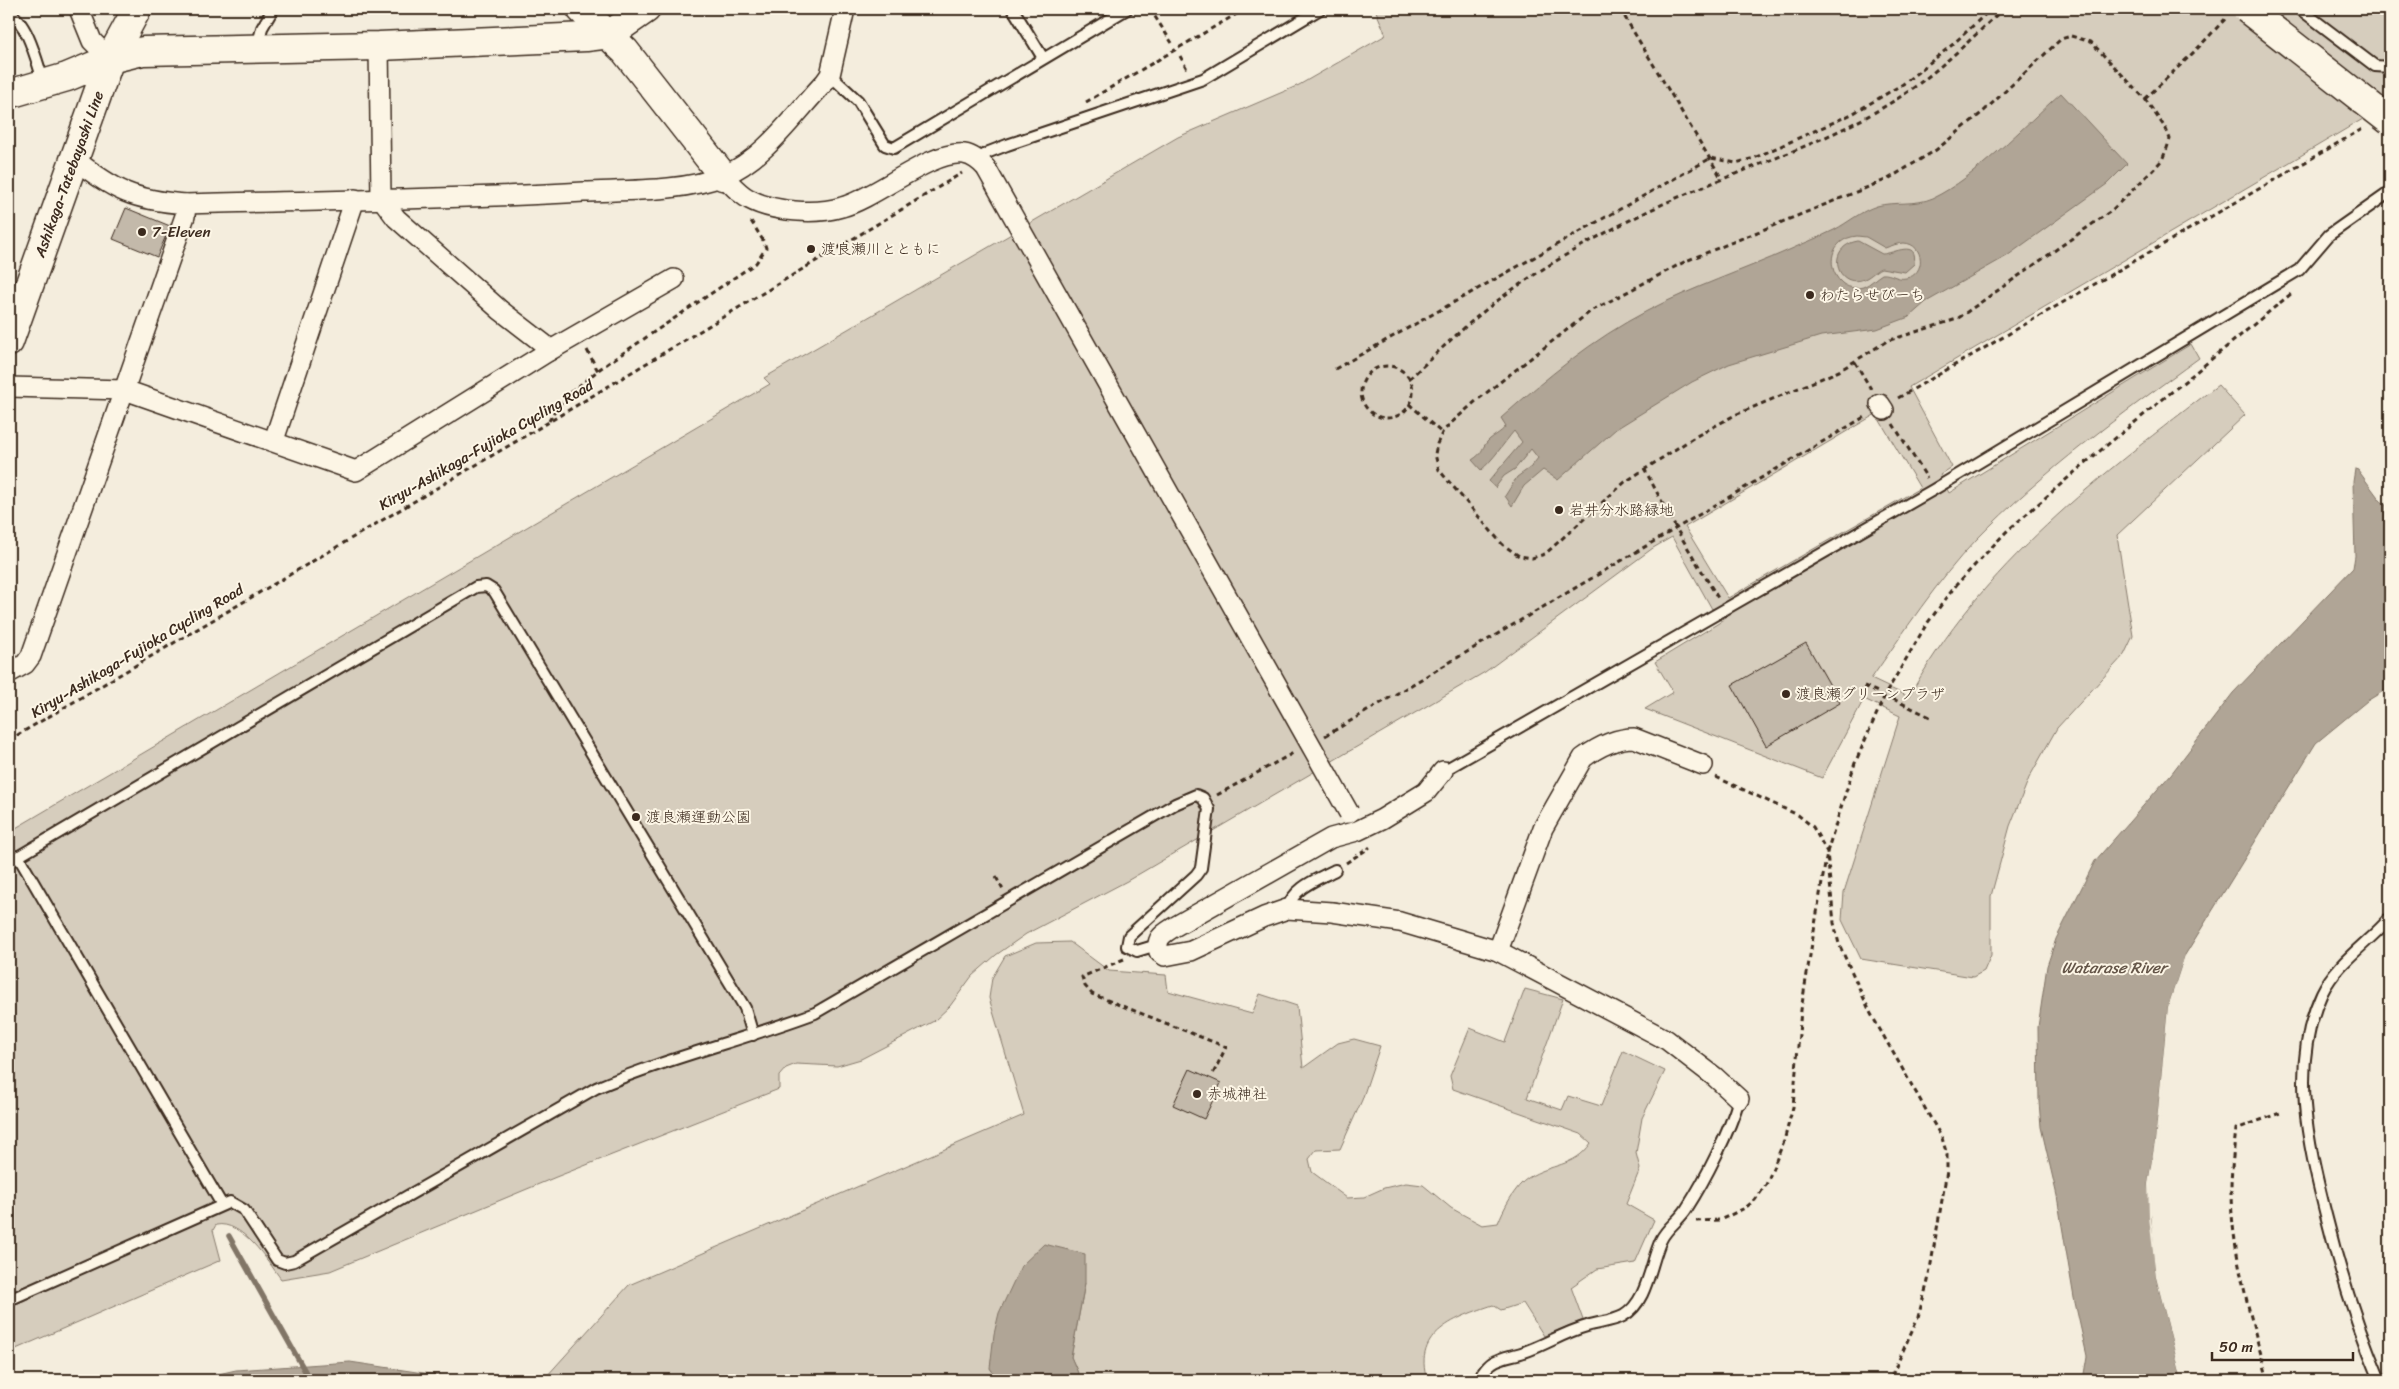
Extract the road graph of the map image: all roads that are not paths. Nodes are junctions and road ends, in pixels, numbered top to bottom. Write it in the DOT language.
graph roads {
  1 [pos="79,9"];
  2 [pos="137,9"];
  3 [pos="273,9"];
  4 [pos="582,9"];
  5 [pos="646,9"];
  6 [pos="845,9"];
  7 [pos="1013,9"];
  8 [pos="1127,9"];
  9 [pos="1320,9"];
  10 [pos="2300,9"];
  11 [pos="2238,11"];
  12 [pos="9,13"];
  13 [pos="610,34"];
  14 [pos="380,46"];
  15 [pos="257,50"];
  16 [pos="1043,58"];
  17 [pos="110,59"];
  18 [pos="2390,67"];
  19 [pos="830,75"];
  20 [pos="44,84"];
  21 [pos="9,94"];
  22 [pos="2378,124"];
  23 [pos="74,159"];
  24 [pos="976,166"];
  25 [pos="723,176"];
  26 [pos="2390,192"];
  27 [pos="381,198"];
  28 [pos="355,199"];
  29 [pos="186,204"];
  30 [pos="674,279"];
  31 [pos="9,342"];
  32 [pos="549,351"];
  33 [pos="9,386"];
  34 [pos="125,390"];
  35 [pos="274,440"];
  36 [pos="9,673"];
  37 [pos="1703,765"];
  38 [pos="1444,770"];
  39 [pos="1357,831"];
  40 [pos="13,859"];
  41 [pos="1335,870"];
  42 [pos="1287,909"];
  43 [pos="2390,918"];
  44 [pos="1157,945"];
  45 [pos="1498,951"];
  46 [pos="753,1035"];
  47 [pos="1739,1099"];
  48 [pos="222,1205"];
  49 [pos="9,1300"];
  50 [pos="1477,1380"];
  51 [pos="2380,1380"];
  1 -- 17 [label="street"];
  2 -- 17 [label="street, Ashikaga-Tatebayashi Line"];
  3 -- 15 [label="lane"];
  4 -- 13 [label="street"];
  5 -- 13 [label="street"];
  6 -- 19 [label="street"];
  7 -- 16 [label="lane"];
  8 -- 16 [label="lane"];
  9 -- 24 [label="lane"];
  10 -- 18 [label="lane"];
  11 -- 22 [label="street, bridge"];
  12 -- 20 [label="lane"];
  13 -- 14 [label="street"];
  13 -- 25 [label="street"];
  14 -- 15 [label="street"];
  14 -- 27 [label="street"];
  15 -- 17 [label="street"];
  16 -- 19 [label="lane"];
  17 -- 20 [label="street"];
  17 -- 23 [label="street, Ashikaga-Tatebayashi Line"];
  19 -- 25 [label="street"];
  20 -- 21 [label="street"];
  23 -- 29 [label="street"];
  23 -- 31 [label="street, Ashikaga-Tatebayashi Line"];
  24 -- 25 [label="street"];
  24 -- 39 [label="street, bridge"];
  25 -- 27 [label="street"];
  26 -- 38 [label="lane"];
  27 -- 28 [label="street"];
  27 -- 32 [label="street"];
  28 -- 29 [label="street"];
  28 -- 35 [label="street"];
  29 -- 34 [label="street"];
  30 -- 32 [label="street"];
  32 -- 35 [label="street"];
  33 -- 34 [label="street"];
  34 -- 35 [label="street"];
  34 -- 36 [label="street"];
  37 -- 45 [label="street"];
  38 -- 39 [label="street"];
  39 -- 44 [label="street"];
  40 -- 46 [label="lane"];
  40 -- 48 [label="lane"];
  41 -- 42 [label="lane"];
  42 -- 44 [label="street"];
  42 -- 45 [label="street"];
  43 -- 51 [label="lane"];
  44 -- 46 [label="lane"];
  45 -- 47 [label="street"];
  46 -- 48 [label="lane"];
  47 -- 50 [label="lane"];
  48 -- 49 [label="lane"];
}
